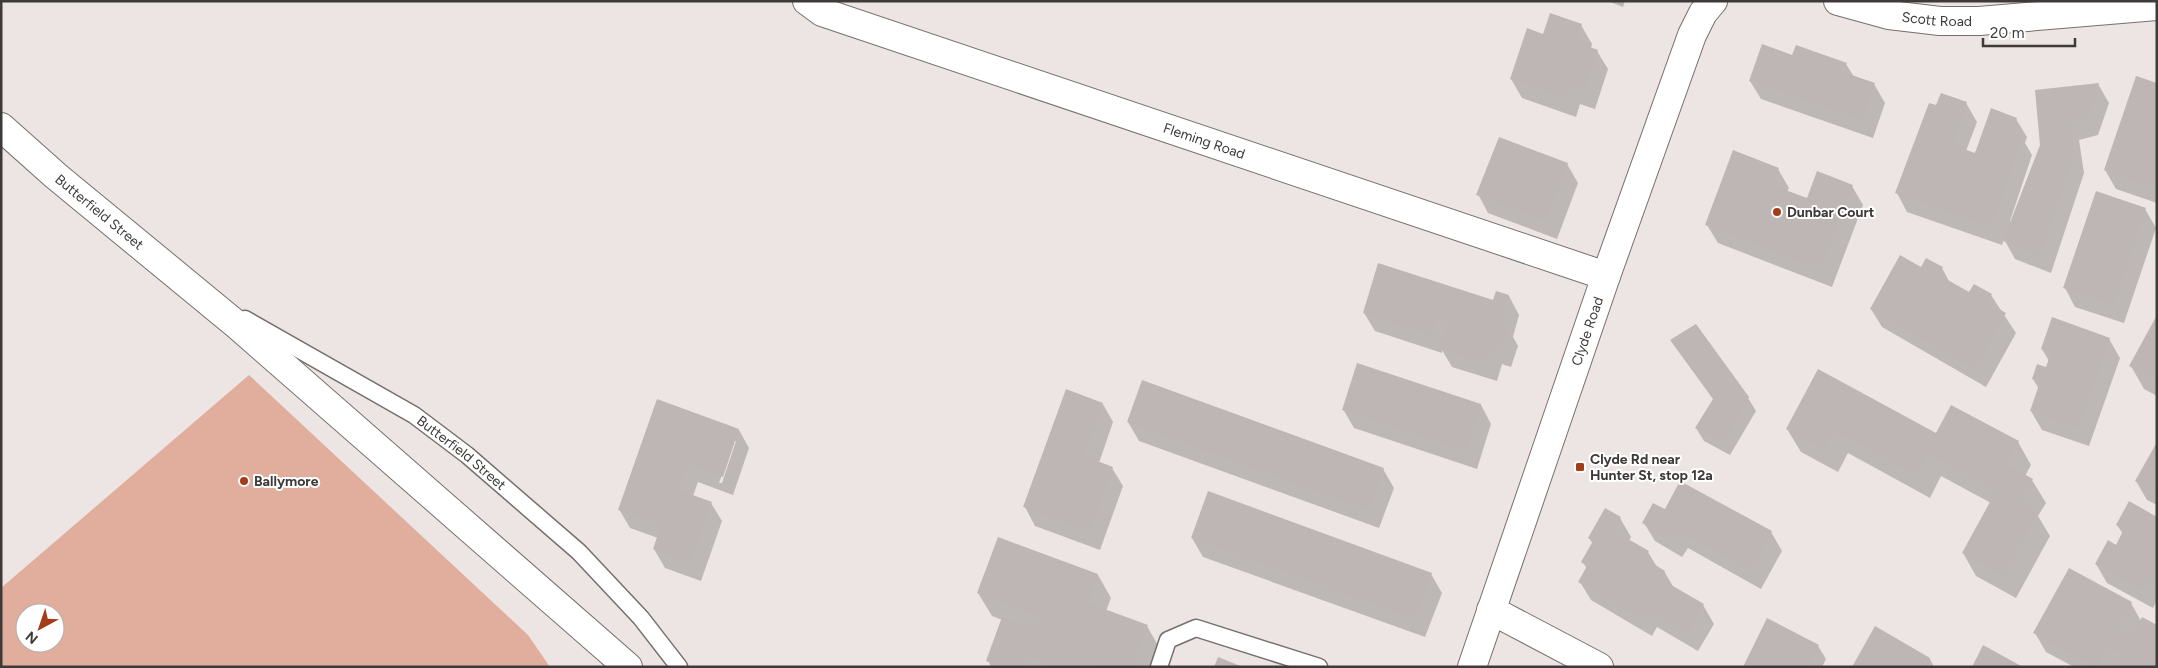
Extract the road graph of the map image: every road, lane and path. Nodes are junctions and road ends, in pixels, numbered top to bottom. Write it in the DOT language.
graph roads {
  1 [pos="808,1"];
  2 [pos="1714,1"];
  3 [pos="1838,1"];
  4 [pos="1867,6"];
  5 [pos="2157,6"];
  6 [pos="1,127"];
  7 [pos="1606,276"];
  8 [pos="200,294"];
  9 [pos="1492,610"];
  10 [pos="628,667"];
  11 [pos="679,667"];
  12 [pos="1159,667"];
  13 [pos="1319,667"];
  14 [pos="1472,667"];
  15 [pos="1599,667"];
  1 -- 7 [label="street, Fleming Road"];
  2 -- 7 [label="street, Clyde Road"];
  3 -- 4 [label="street, Scott Road"];
  4 -- 5 [label="street, Scott Road"];
  6 -- 8 [label="street, Butterfield Street"];
  7 -- 9 [label="street, Clyde Road"];
  8 -- 10 [label="street, Butterfield Street"];
  8 -- 11 [label="lane, Butterfield Street"];
  9 -- 14 [label="street, Clyde Road"];
  9 -- 15 [label="street"];
  12 -- 13 [label="lane"];
}
